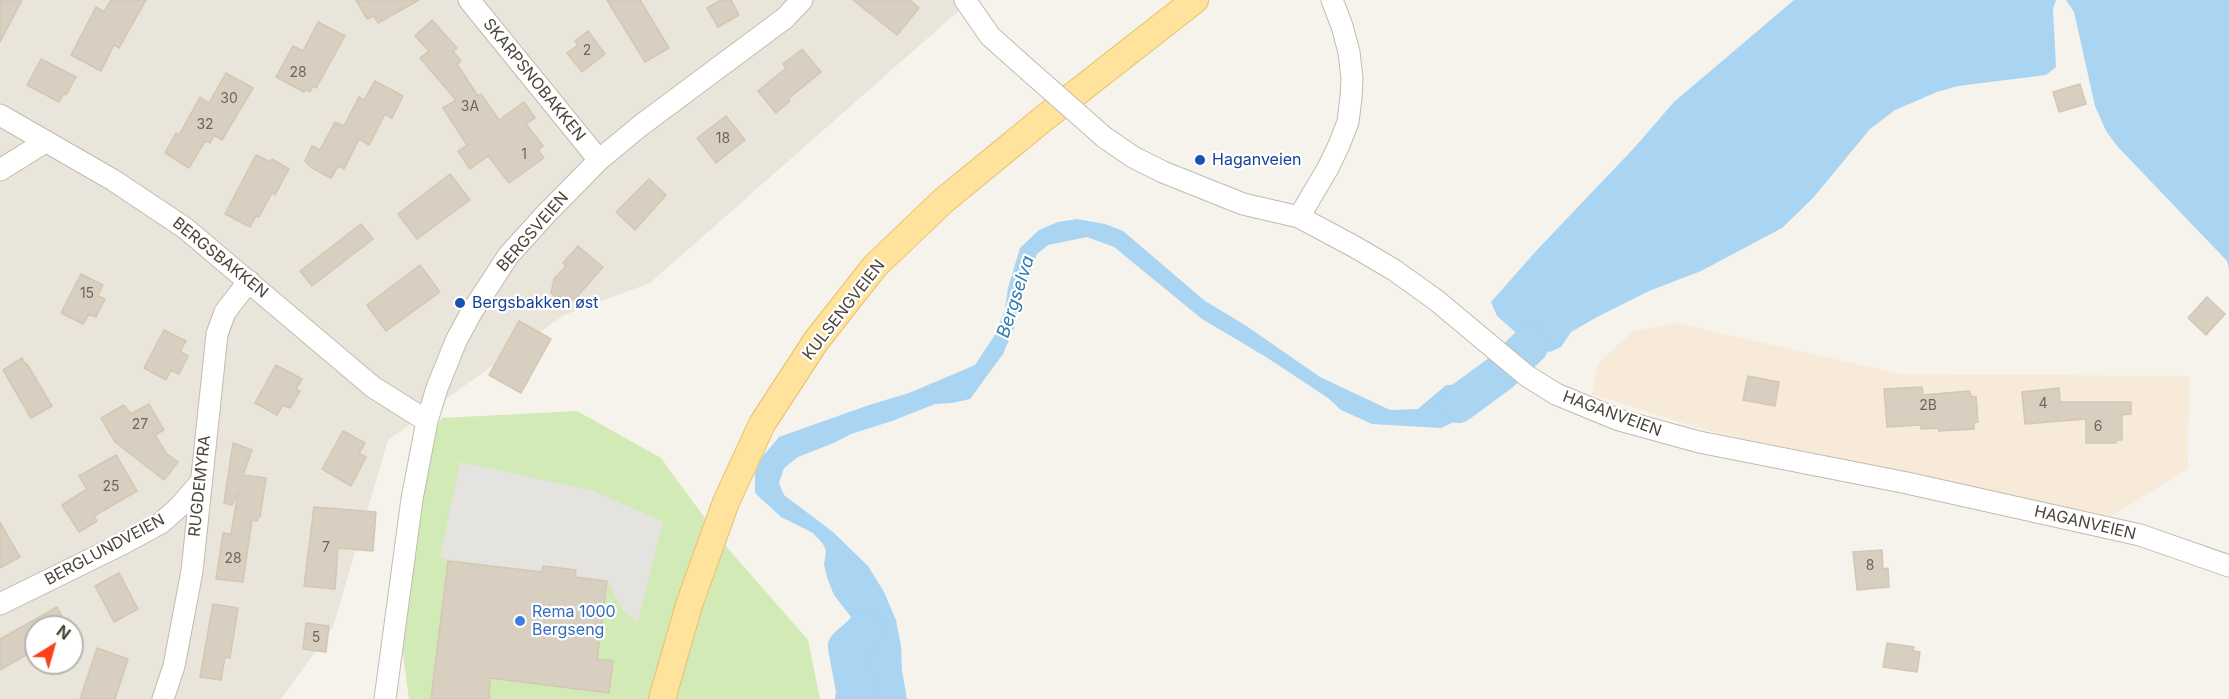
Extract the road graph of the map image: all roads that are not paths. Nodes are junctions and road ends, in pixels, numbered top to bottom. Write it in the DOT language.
graph roads {
  1 [pos="469,0"];
  2 [pos="802,0"];
  3 [pos="965,0"];
  4 [pos="1195,0"];
  5 [pos="1332,0"];
  6 [pos="0,115"];
  7 [pos="45,142"];
  8 [pos="599,160"];
  9 [pos="0,170"];
  10 [pos="1299,217"];
  11 [pos="249,281"];
  12 [pos="427,421"];
  13 [pos="200,483"];
  14 [pos="2229,567"];
  15 [pos="0,604"];
  16 [pos="163,699"];
  17 [pos="385,699"];
  18 [pos="662,699"];
  1 -- 8 [label="street, SKARPSNOBAKKEN"];
  2 -- 8 [label="street, BERGSVEIEN"];
  3 -- 10 [label="street, HAGANVEIEN, bridge"];
  4 -- 18 [label="main road, KULSENGVEIEN"];
  5 -- 10 [label="street"];
  6 -- 7 [label="street, BERGSBAKKEN"];
  7 -- 9 [label="street"];
  7 -- 11 [label="street, BERGSBAKKEN"];
  8 -- 12 [label="street, BERGSVEIEN"];
  10 -- 14 [label="street, HAGANVEIEN"];
  11 -- 12 [label="street, BERGSBAKKEN"];
  11 -- 13 [label="street, RUGDEMYRA"];
  12 -- 17 [label="street, BERGSVEIEN"];
  13 -- 15 [label="street, BERGLUNDVEIEN"];
  13 -- 16 [label="street, RUGDEMYRA"];
}
